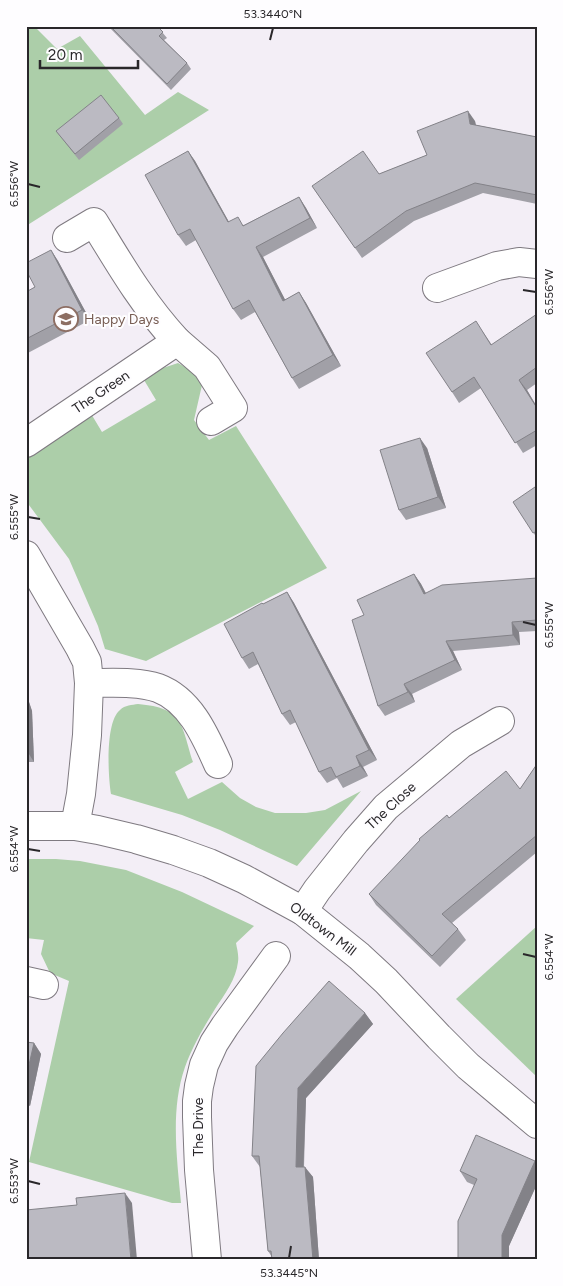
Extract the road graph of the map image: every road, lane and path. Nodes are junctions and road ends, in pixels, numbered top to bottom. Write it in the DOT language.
graph roads {
  1 [pos="67,238"];
  2 [pos="537,264"];
  3 [pos="437,288"];
  4 [pos="177,341"];
  5 [pos="211,421"];
  6 [pos="26,443"];
  7 [pos="26,555"];
  8 [pos="89,684"];
  9 [pos="500,721"];
  10 [pos="218,764"];
  11 [pos="26,826"];
  12 [pos="75,826"];
  13 [pos="303,911"];
  14 [pos="276,956"];
  15 [pos="537,1124"];
  16 [pos="207,1260"];
  1 -- 4 [label="street"];
  2 -- 3 [label="street"];
  4 -- 5 [label="street"];
  4 -- 6 [label="street, The Green"];
  7 -- 8 [label="street"];
  8 -- 10 [label="street"];
  8 -- 12 [label="street"];
  9 -- 13 [label="street, The Close"];
  11 -- 12 [label="street, Oldtown Mill"];
  12 -- 13 [label="street, Oldtown Mill"];
  13 -- 15 [label="street, Oldtown Mill"];
  14 -- 16 [label="street, The Drive"];
}
